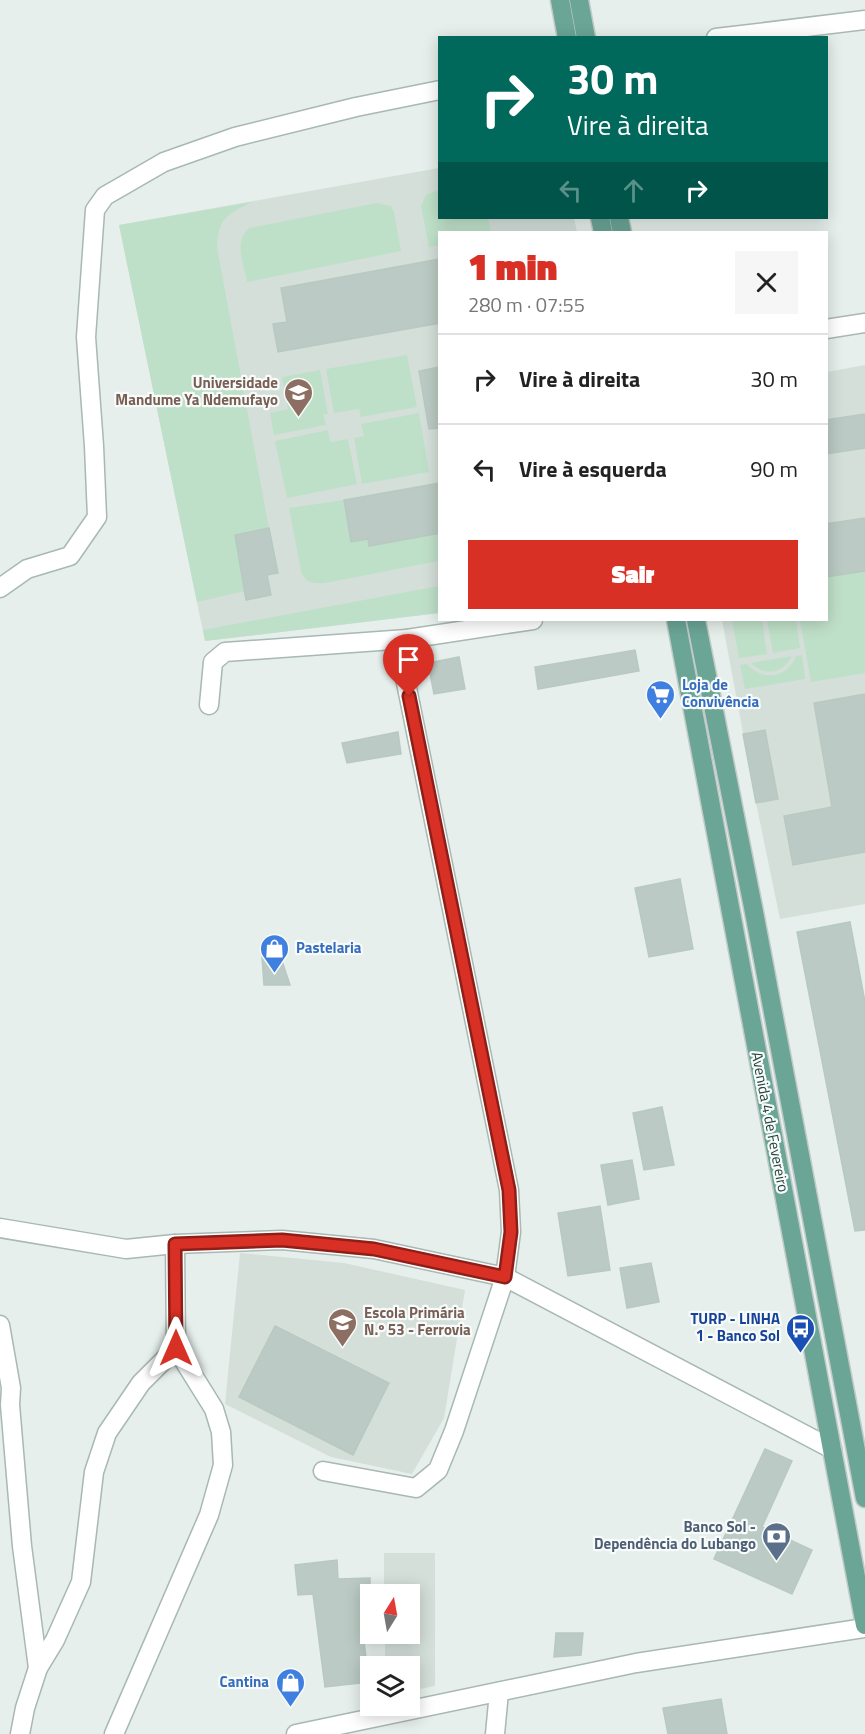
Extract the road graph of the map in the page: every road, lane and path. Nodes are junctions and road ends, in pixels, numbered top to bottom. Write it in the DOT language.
graph roads {
  1 [pos="560,0"];
  2 [pos="579,0"];
  3 [pos="865,20"];
  4 [pos="567,36"];
  5 [pos="586,36"];
  6 [pos="733,36"];
  7 [pos="438,90"];
  8 [pos="865,323"];
  9 [pos="828,329"];
  10 [pos="0,588"];
  11 [pos="526,621"];
  12 [pos="676,621"];
  13 [pos="696,621"];
  14 [pos="407,639"];
  15 [pos="209,705"];
  16 [pos="0,1228"];
  17 [pos="175,1244"];
  18 [pos="505,1277"];
  19 [pos="0,1325"];
  20 [pos="176,1348"];
  21 [pos="832,1449"];
  22 [pos="323,1471"];
  23 [pos="865,1498"];
  24 [pos="865,1626"];
  25 [pos="38,1668"];
  26 [pos="499,1692"];
  27 [pos="20,1734"];
  28 [pos="114,1734"];
  29 [pos="296,1734"];
  30 [pos="495,1734"];
  1 -- 4 [label="main road"];
  2 -- 5 [label="main road"];
  3 -- 6 [label="street"];
  7 -- 10 [label="street"];
  8 -- 9 [label="street"];
  11 -- 14 [label="street"];
  12 -- 21 [label="main road, Avenida 4 de Fevereiro"];
  13 -- 23 [label="main road, Avenida 4 de Fevereiro"];
  14 -- 15 [label="street"];
  14 -- 18 [label="street"];
  16 -- 17 [label="street"];
  17 -- 18 [label="street"];
  17 -- 20 [label="street"];
  18 -- 21 [label="street"];
  18 -- 22 [label="street"];
  19 -- 25 [label="street"];
  20 -- 25 [label="street"];
  20 -- 28 [label="street"];
  21 -- 24 [label="main road, Avenida 4 de Fevereiro"];
  24 -- 26 [label="street"];
  25 -- 27 [label="street"];
  26 -- 29 [label="street"];
  26 -- 30 [label="street"];
}
